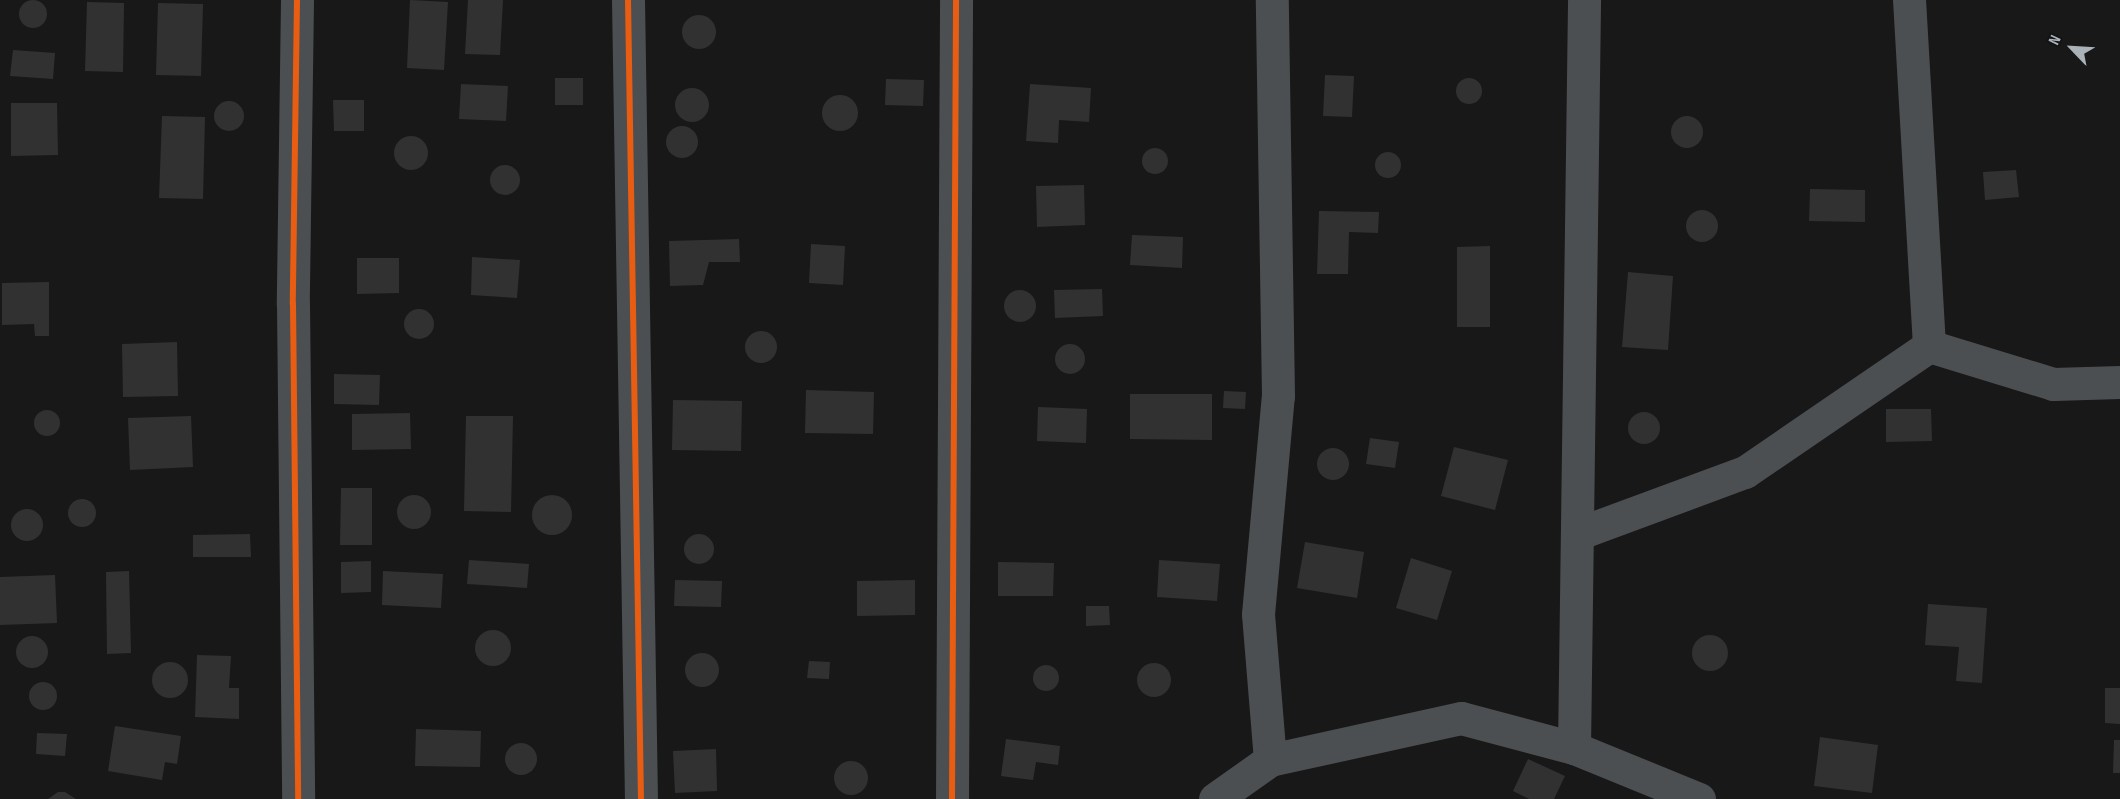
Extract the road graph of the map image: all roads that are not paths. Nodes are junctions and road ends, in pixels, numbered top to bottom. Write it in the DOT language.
graph roads {
  1 [pos="297,0"];
  2 [pos="628,0"];
  3 [pos="956,0"];
  4 [pos="1272,0"];
  5 [pos="1584,0"];
  6 [pos="1909,0"];
  7 [pos="1929,346"];
  8 [pos="2120,382"];
  9 [pos="1577,534"];
  10 [pos="1574,748"];
  11 [pos="1270,760"];
  12 [pos="1223,797"];
  13 [pos="298,799"];
  14 [pos="641,799"];
  15 [pos="952,799"];
  16 [pos="1700,799"];
  1 -- 13 [label="street"];
  2 -- 14 [label="street"];
  3 -- 15 [label="street"];
  4 -- 11 [label="street"];
  5 -- 9 [label="street"];
  6 -- 7 [label="street"];
  7 -- 8 [label="street"];
  7 -- 9 [label="street"];
  9 -- 10 [label="street"];
  10 -- 11 [label="street"];
  10 -- 16 [label="street"];
  11 -- 12 [label="street"];
}
